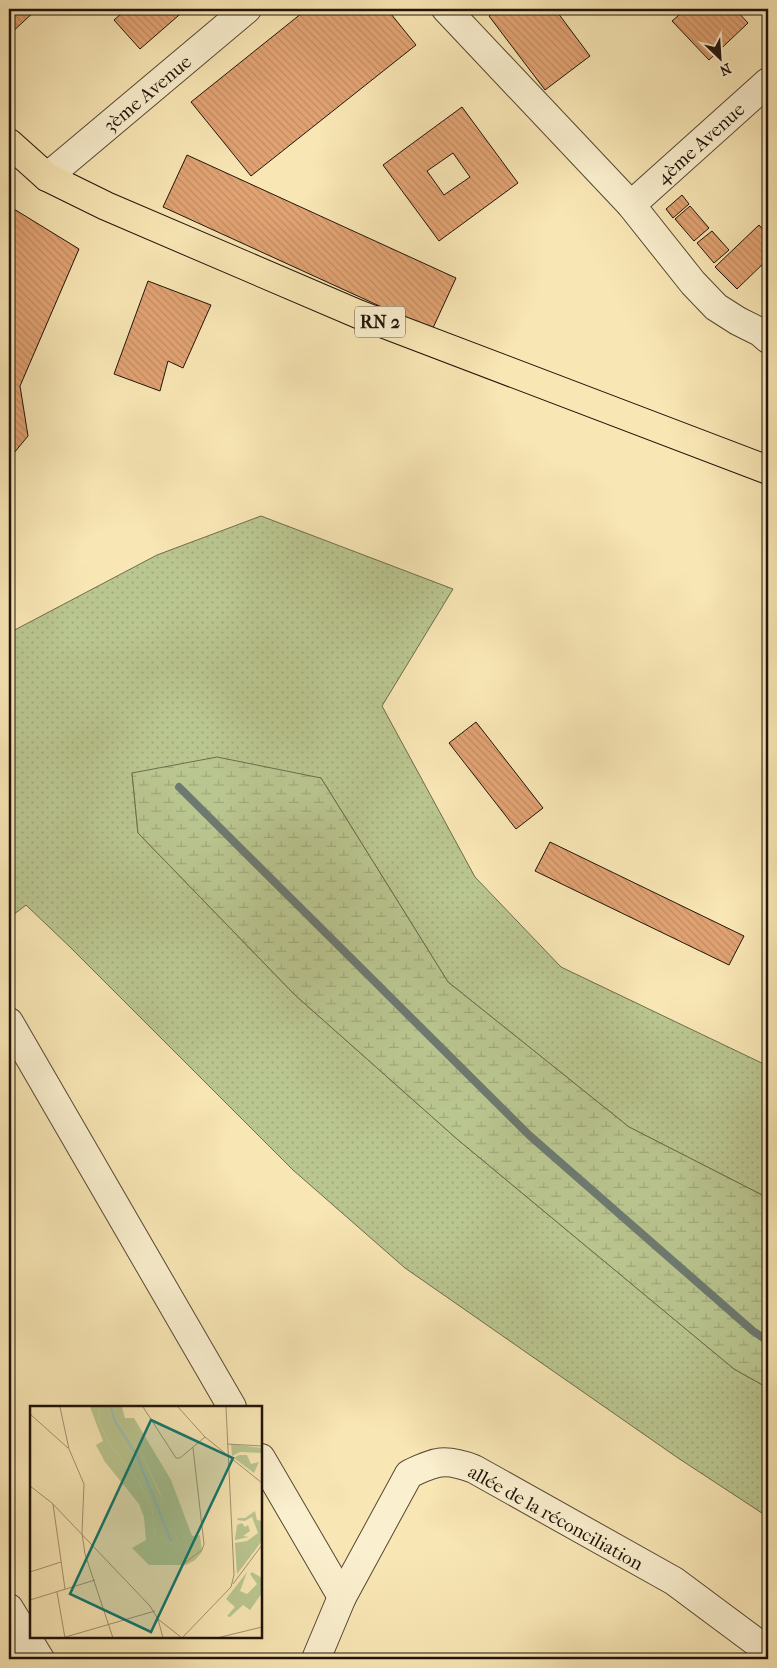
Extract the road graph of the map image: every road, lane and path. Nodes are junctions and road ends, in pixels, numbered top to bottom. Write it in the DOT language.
graph roads {
  1 [pos="247,9"];
  2 [pos="446,9"];
  3 [pos="768,82"];
  4 [pos="9,143"];
  5 [pos="47,177"];
  6 [pos="632,205"];
  7 [pos="768,339"];
  8 [pos="768,470"];
  9 [pos="9,1022"];
  10 [pos="231,1406"];
  11 [pos="262,1460"];
  12 [pos="342,1597"];
  13 [pos="9,1608"];
  14 [pos="768,1651"];
  15 [pos="9,1656"];
  16 [pos="22,1659"];
  17 [pos="40,1659"];
  18 [pos="316,1659"];
  1 -- 5 [label="street, 3ème Avenue"];
  2 -- 6 [label="street"];
  3 -- 6 [label="street, 4ème Avenue"];
  4 -- 5 [label="main road, RN 2"];
  5 -- 8 [label="main road, RN 2"];
  6 -- 7 [label="street"];
  9 -- 10 [label="street"];
  11 -- 12 [label="street"];
  12 -- 14 [label="street, allée de la réconciliation"];
  12 -- 18 [label="street, allée de la réconciliation"];
  13 -- 17 [label="street"];
  15 -- 16 [label="street"];
}
